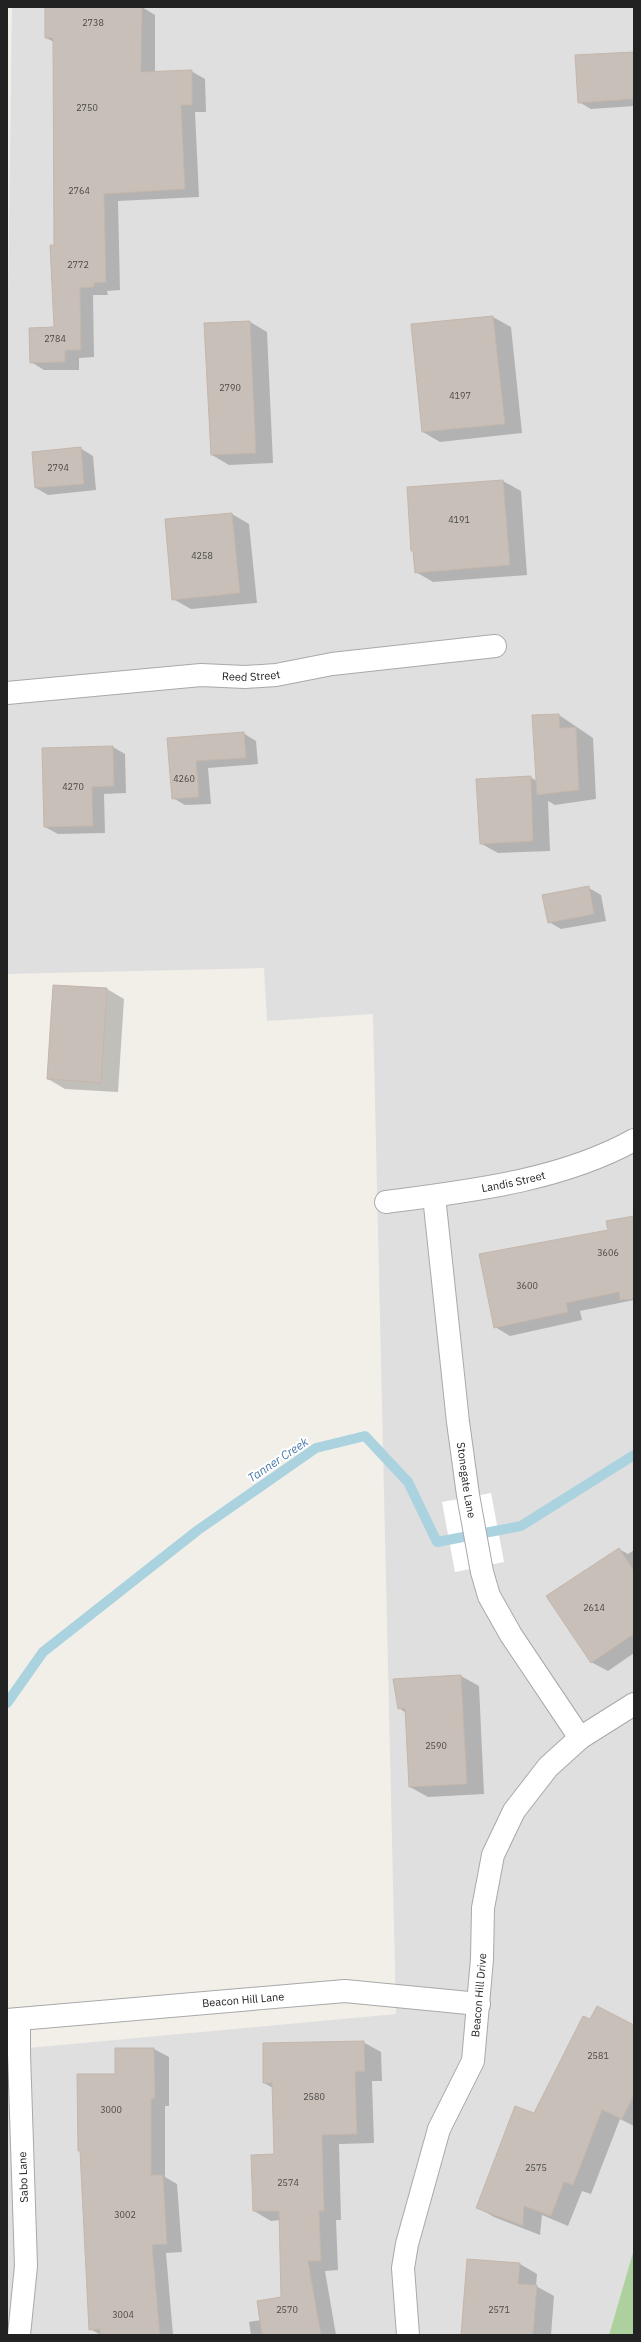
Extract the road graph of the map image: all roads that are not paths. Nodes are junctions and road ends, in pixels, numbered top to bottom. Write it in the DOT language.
graph roads {
  1 [pos="495,646"];
  2 [pos="7,693"];
  3 [pos="634,1140"];
  4 [pos="434,1196"];
  5 [pos="386,1202"];
  6 [pos="634,1704"];
  7 [pos="580,1738"];
  8 [pos="479,2004"];
  9 [pos="13,2019"];
  10 [pos="19,2335"];
  11 [pos="408,2335"];
  1 -- 2 [label="street, Reed Street"];
  3 -- 4 [label="street, Landis Street"];
  4 -- 5 [label="street, Landis Street"];
  4 -- 7 [label="street, Stonegate Lane"];
  6 -- 7 [label="street, Beacon Hill Drive"];
  7 -- 8 [label="street, Beacon Hill Drive"];
  8 -- 9 [label="street, Beacon Hill Lane"];
  8 -- 11 [label="street, Beacon Hill Drive"];
  9 -- 10 [label="street, Sabo Lane"];
}
